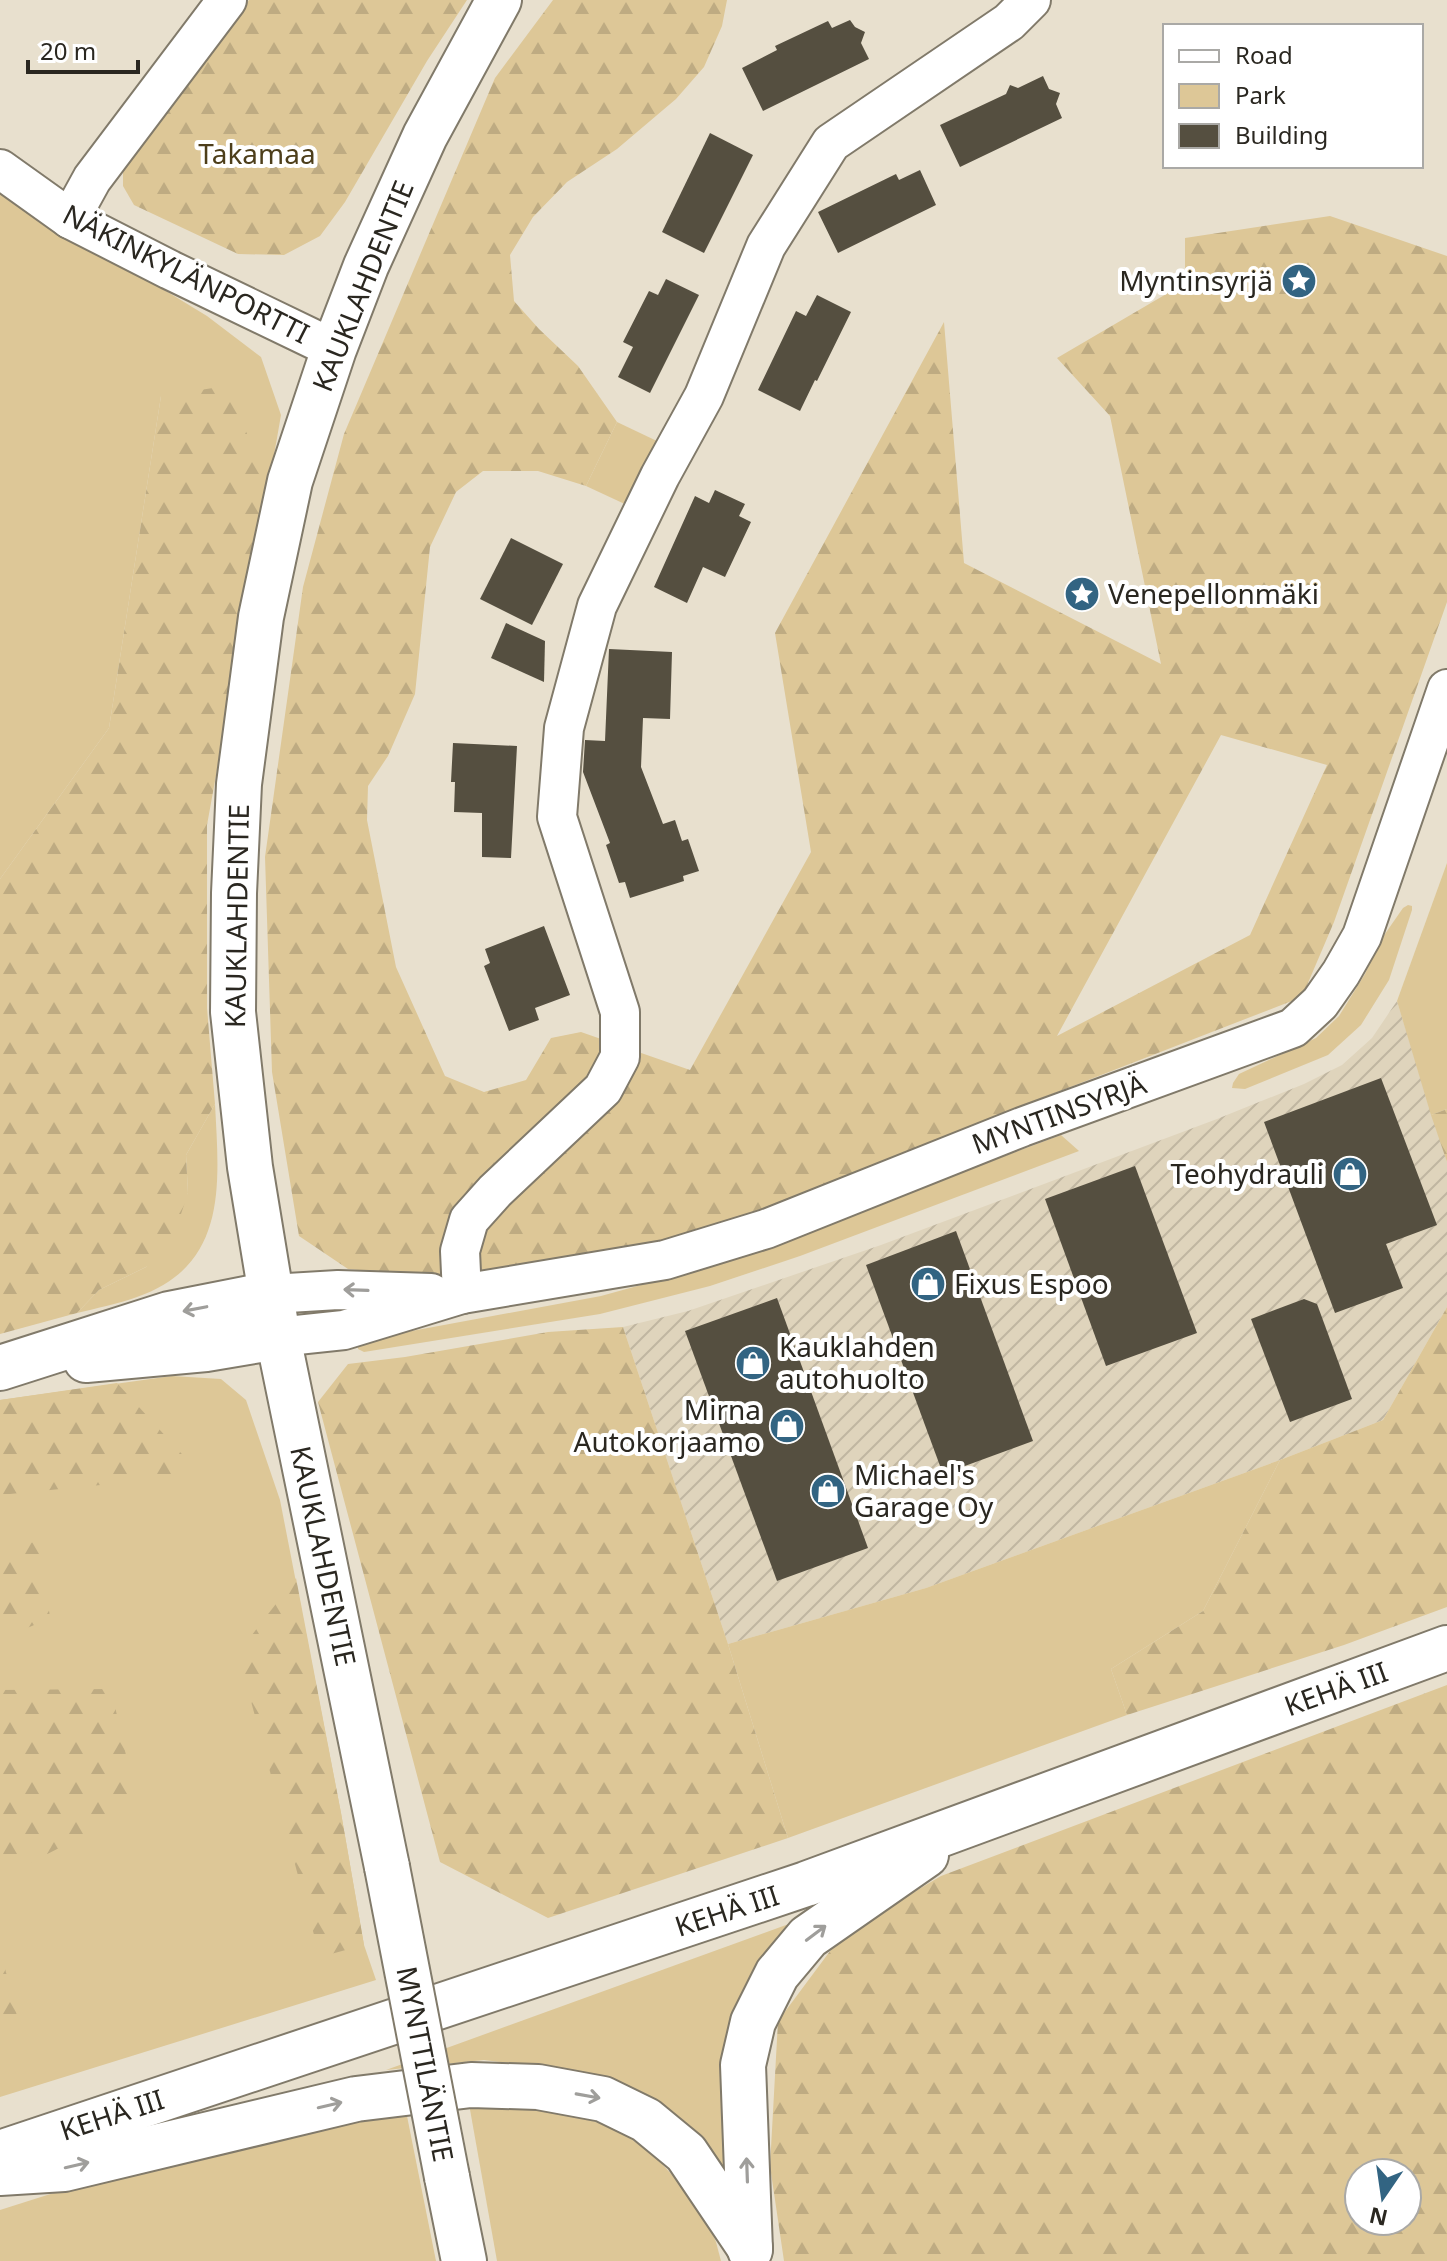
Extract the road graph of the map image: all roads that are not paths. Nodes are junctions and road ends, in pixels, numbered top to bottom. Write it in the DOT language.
graph roads {
  1 [pos="227,0"];
  2 [pos="499,0"];
  3 [pos="1031,0"];
  4 [pos="0,169"];
  5 [pos="70,219"];
  6 [pos="334,349"];
  7 [pos="1447,689"];
  8 [pos="271,1294"];
  9 [pos="462,1294"];
  10 [pos="278,1337"];
  11 [pos="0,1368"];
  12 [pos="1447,1648"];
  13 [pos="970,1822"];
  14 [pos="387,1867"];
  15 [pos="77,2126"];
  16 [pos="0,2128"];
  17 [pos="0,2153"];
  18 [pos="0,2173"];
  19 [pos="751,2255"];
  20 [pos="464,2261"];
  1 -- 5 [label="street"];
  2 -- 6 [label="main road, KAUKLAHDENTIE"];
  3 -- 9 [label="street"];
  4 -- 5 [label="street, NÄKINKYLÄNPORTTI"];
  5 -- 6 [label="street, NÄKINKYLÄNPORTTI"];
  6 -- 8 [label="main road, KAUKLAHDENTIE"];
  7 -- 9 [label="street, MYNTINSYRJÄ"];
  9 -- 8 [label="street, MYNTINSYRJÄ, one-way"];
  8 -- 10 [label="main road, KAUKLAHDENTIE"];
  8 -- 11 [label="main road, one-way"];
  9 -- 10 [label="street, MYNTINSYRJÄ"];
  10 -- 11 [label="main road"];
  10 -- 14 [label="main road, KAUKLAHDENTIE"];
  12 -- 13 [label="main road, KEHÄ III"];
  13 -- 15 [label="main road, KEHÄ III"];
  19 -- 13 [label="main road, one-way"];
  14 -- 20 [label="main road, MYNTTILÄNTIE, bridge"];
  15 -- 16 [label="main road"];
  15 -- 17 [label="main road, KEHÄ III"];
  18 -- 19 [label="main road, one-way"];
}
